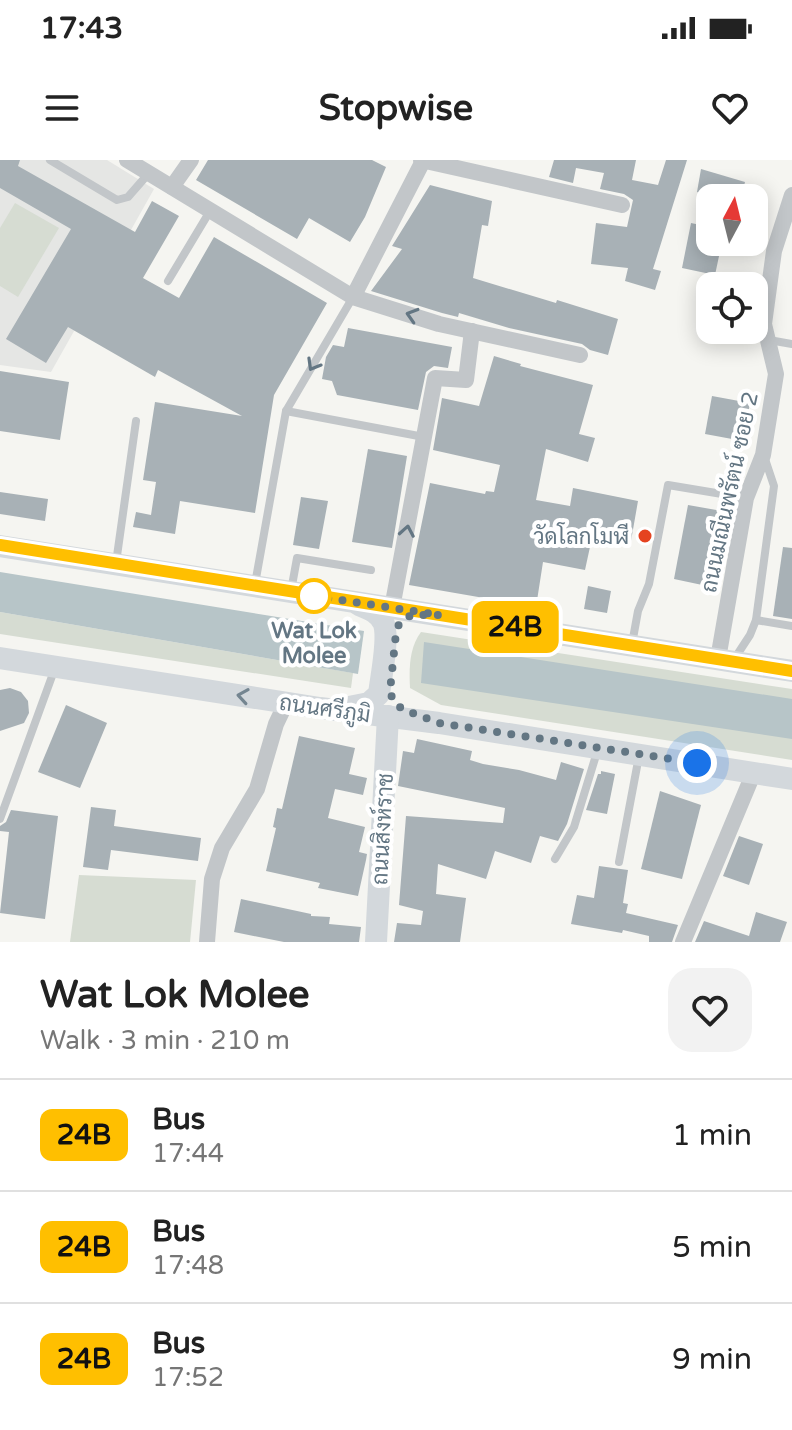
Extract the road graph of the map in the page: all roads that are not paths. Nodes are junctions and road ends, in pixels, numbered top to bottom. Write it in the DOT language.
graph roads {
  1 [pos="50,160"];
  2 [pos="127,160"];
  3 [pos="191,160"];
  4 [pos="422,160"];
  5 [pos="149,173"];
  6 [pos="172,187"];
  7 [pos="792,195"];
  8 [pos="622,205"];
  9 [pos="210,211"];
  10 [pos="168,281"];
  11 [pos="353,297"];
  12 [pos="472,331"];
  13 [pos="769,340"];
  14 [pos="792,344"];
  15 [pos="580,355"];
  16 [pos="286,411"];
  17 [pos="136,421"];
  18 [pos="424,437"];
  19 [pos="763,455"];
  20 [pos="746,498"];
  21 [pos="0,546"];
  22 [pos="116,564"];
  23 [pos="371,570"];
  24 [pos="255,587"];
  25 [pos="291,592"];
  26 [pos="351,601"];
  27 [pos="392,608"];
  28 [pos="440,615"];
  29 [pos="756,620"];
  30 [pos="792,626"];
  31 [pos="390,635"];
  32 [pos="632,645"];
  33 [pos="0,658"];
  34 [pos="725,660"];
  35 [pos="55,667"];
  36 [pos="792,671"];
  37 [pos="384,692"];
  38 [pos="286,703"];
  39 [pos="320,708"];
  40 [pos="388,716"];
  41 [pos="439,723"];
  42 [pos="599,747"];
  43 [pos="639,754"];
  44 [pos="754,772"];
  45 [pos="792,779"];
  46 [pos="0,819"];
  47 [pos="555,859"];
  48 [pos="619,862"];
  49 [pos="207,942"];
  50 [pos="376,942"];
  51 [pos="683,942"];
  1 -- 5 [label="lane"];
  2 -- 5 [label="street"];
  3 -- 6 [label="street"];
  4 -- 8 [label="street"];
  4 -- 11 [label="street"];
  5 -- 6 [label="street"];
  6 -- 9 [label="street"];
  7 -- 13 [label="street, ถนนมณีนพรัตน์ ซอย 2"];
  9 -- 10 [label="lane"];
  9 -- 11 [label="street"];
  12 -- 11 [label="street, one-way"];
  11 -- 16 [label="lane, one-way"];
  12 -- 15 [label="street"];
  12 -- 18 [label="street"];
  13 -- 14 [label="lane"];
  13 -- 19 [label="street, ถนนมณีนพรัตน์ ซอย 2"];
  16 -- 18 [label="lane"];
  16 -- 24 [label="lane"];
  17 -- 22 [label="lane"];
  27 -- 18 [label="street, one-way"];
  19 -- 20 [label="street, ถนนมณีนพรัตน์ ซอย 2"];
  19 -- 29 [label="lane"];
  20 -- 32 [label="lane"];
  20 -- 34 [label="street, ถนนมณีนพรัตน์ ซอย 2"];
  21 -- 22 [label="main road"];
  22 -- 24 [label="main road"];
  23 -- 25 [label="lane"];
  24 -- 25 [label="main road"];
  25 -- 26 [label="main road"];
  26 -- 27 [label="main road"];
  26 -- 31 [label="main road"];
  27 -- 28 [label="main road"];
  28 -- 31 [label="main road"];
  28 -- 32 [label="main road"];
  29 -- 30 [label="lane"];
  29 -- 34 [label="lane"];
  31 -- 37 [label="main road"];
  32 -- 34 [label="main road"];
  33 -- 35 [label="main road, ถนนศรีภูมิ"];
  34 -- 36 [label="main road"];
  38 -- 35 [label="main road, ถนนศรีภูมิ, one-way"];
  35 -- 46 [label="lane"];
  37 -- 39 [label="main road"];
  37 -- 41 [label="main road"];
  38 -- 39 [label="main road, ถนนศรีภูมิ"];
  38 -- 49 [label="street"];
  39 -- 40 [label="main road, ถนนศรีภูมิ"];
  40 -- 41 [label="main road, ถนนศรีภูมิ"];
  40 -- 50 [label="main road, ถนนสิงห์ราช"];
  41 -- 42 [label="main road, ถนนศรีภูมิ"];
  42 -- 43 [label="main road, ถนนศรีภูมิ"];
  42 -- 47 [label="lane"];
  43 -- 44 [label="main road, ถนนศรีภูมิ"];
  43 -- 48 [label="lane"];
  44 -- 45 [label="main road, ถนนศรีภูมิ"];
  44 -- 51 [label="street"];
}
